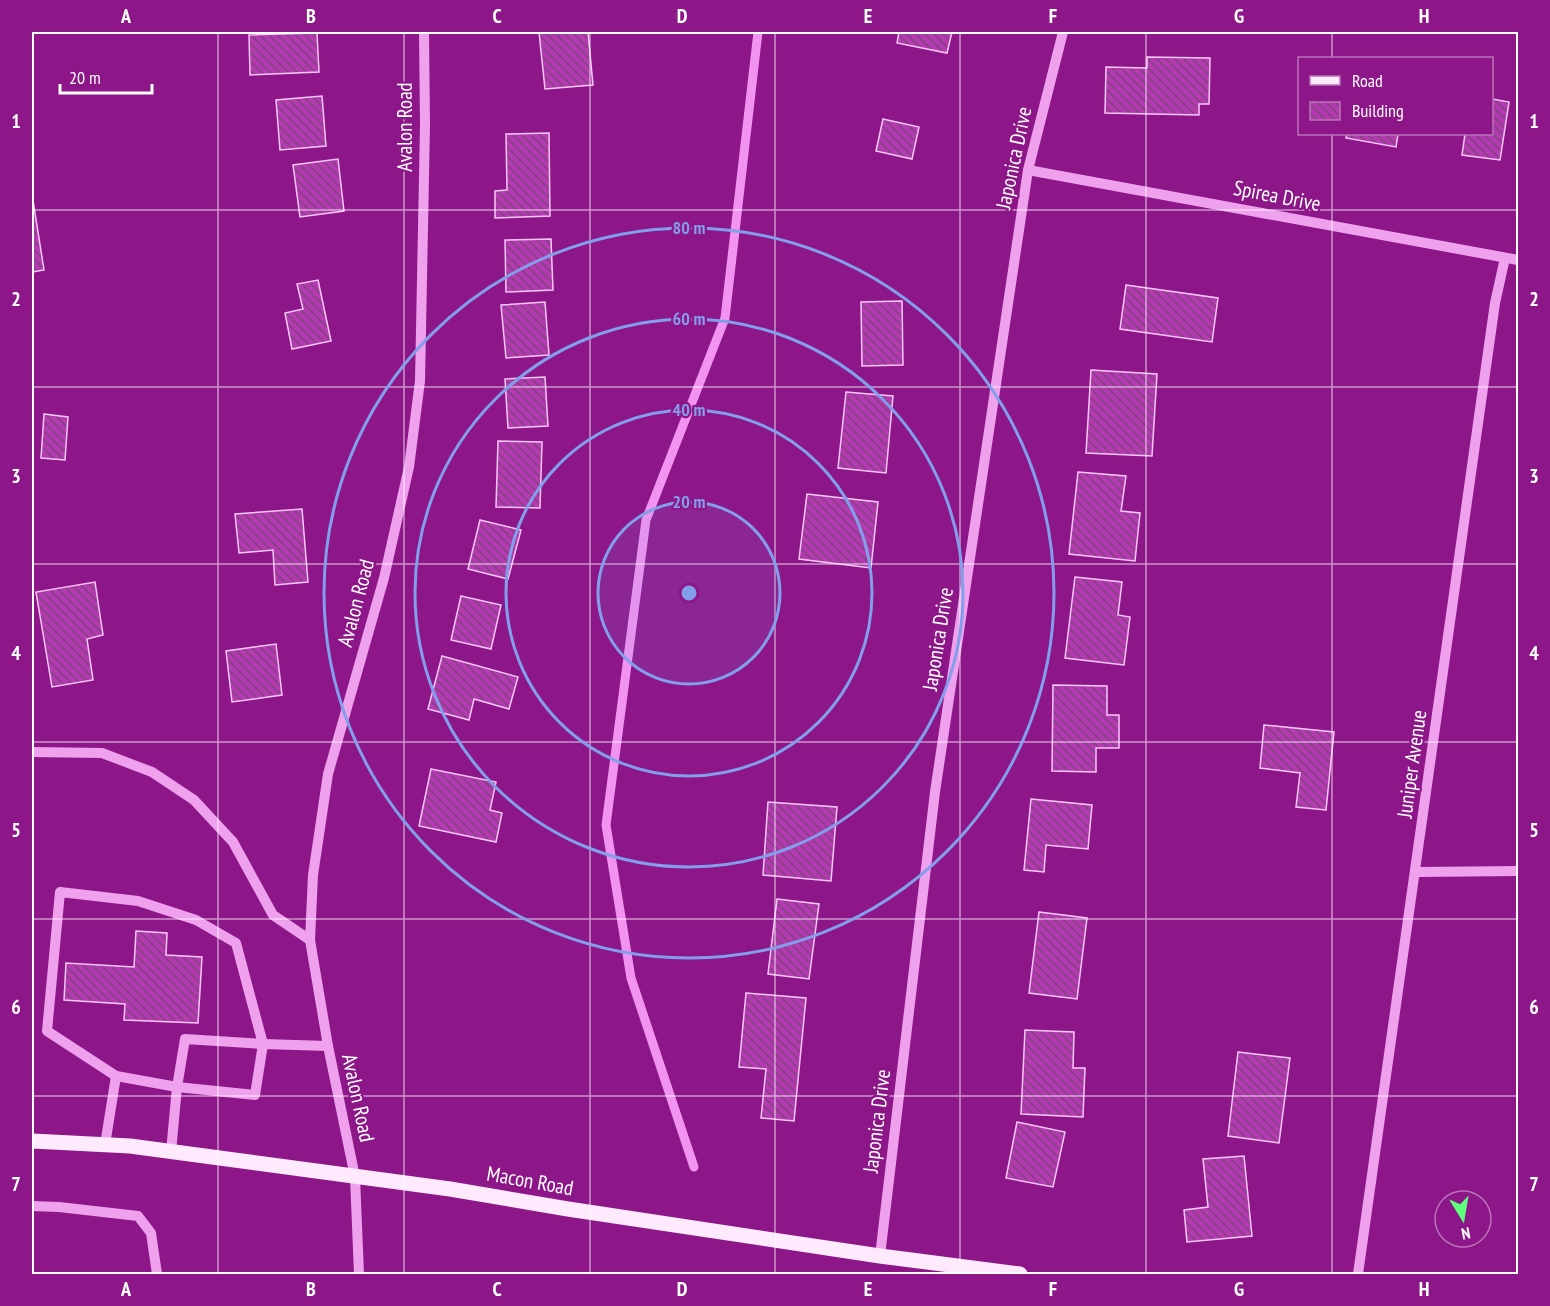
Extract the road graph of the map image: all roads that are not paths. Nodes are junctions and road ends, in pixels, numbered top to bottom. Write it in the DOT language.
graph roads {
  1 [pos="424,32"];
  2 [pos="1062,32"];
  3 [pos="1028,170"];
  4 [pos="1505,258"];
  5 [pos="1518,260"];
  6 [pos="32,752"];
  7 [pos="1518,871"];
  8 [pos="1417,872"];
  9 [pos="310,940"];
  10 [pos="263,1044"];
  11 [pos="328,1046"];
  12 [pos="116,1076"];
  13 [pos="177,1087"];
  14 [pos="32,1141"];
  15 [pos="105,1145"];
  16 [pos="171,1152"];
  17 [pos="355,1178"];
  18 [pos="32,1206"];
  19 [pos="880,1256"];
  20 [pos="157,1275"];
  21 [pos="359,1275"];
  22 [pos="1020,1275"];
  23 [pos="1358,1275"];
  1 -- 9 [label="street, Avalon Road"];
  2 -- 3 [label="street, Japonica Drive"];
  3 -- 4 [label="street, Spirea Drive"];
  3 -- 19 [label="street, Japonica Drive"];
  4 -- 5 [label="street, Spirea Drive"];
  4 -- 8 [label="street, Juniper Avenue"];
  6 -- 9 [label="street"];
  7 -- 8 [label="street"];
  8 -- 23 [label="street, Juniper Avenue"];
  9 -- 11 [label="street, Avalon Road"];
  10 -- 11 [label="street"];
  10 -- 12 [label="street"];
  10 -- 13 [label="street"];
  10 -- 13 [label="street"];
  11 -- 17 [label="street, Avalon Road"];
  12 -- 13 [label="street"];
  12 -- 15 [label="street"];
  13 -- 16 [label="street"];
  14 -- 15 [label="main road, Macon Road"];
  15 -- 16 [label="main road, Macon Road"];
  16 -- 17 [label="main road, Macon Road"];
  17 -- 19 [label="main road, Macon Road"];
  17 -- 21 [label="street, Avalon Road"];
  18 -- 20 [label="street"];
  19 -- 22 [label="main road, Macon Road"];
}
